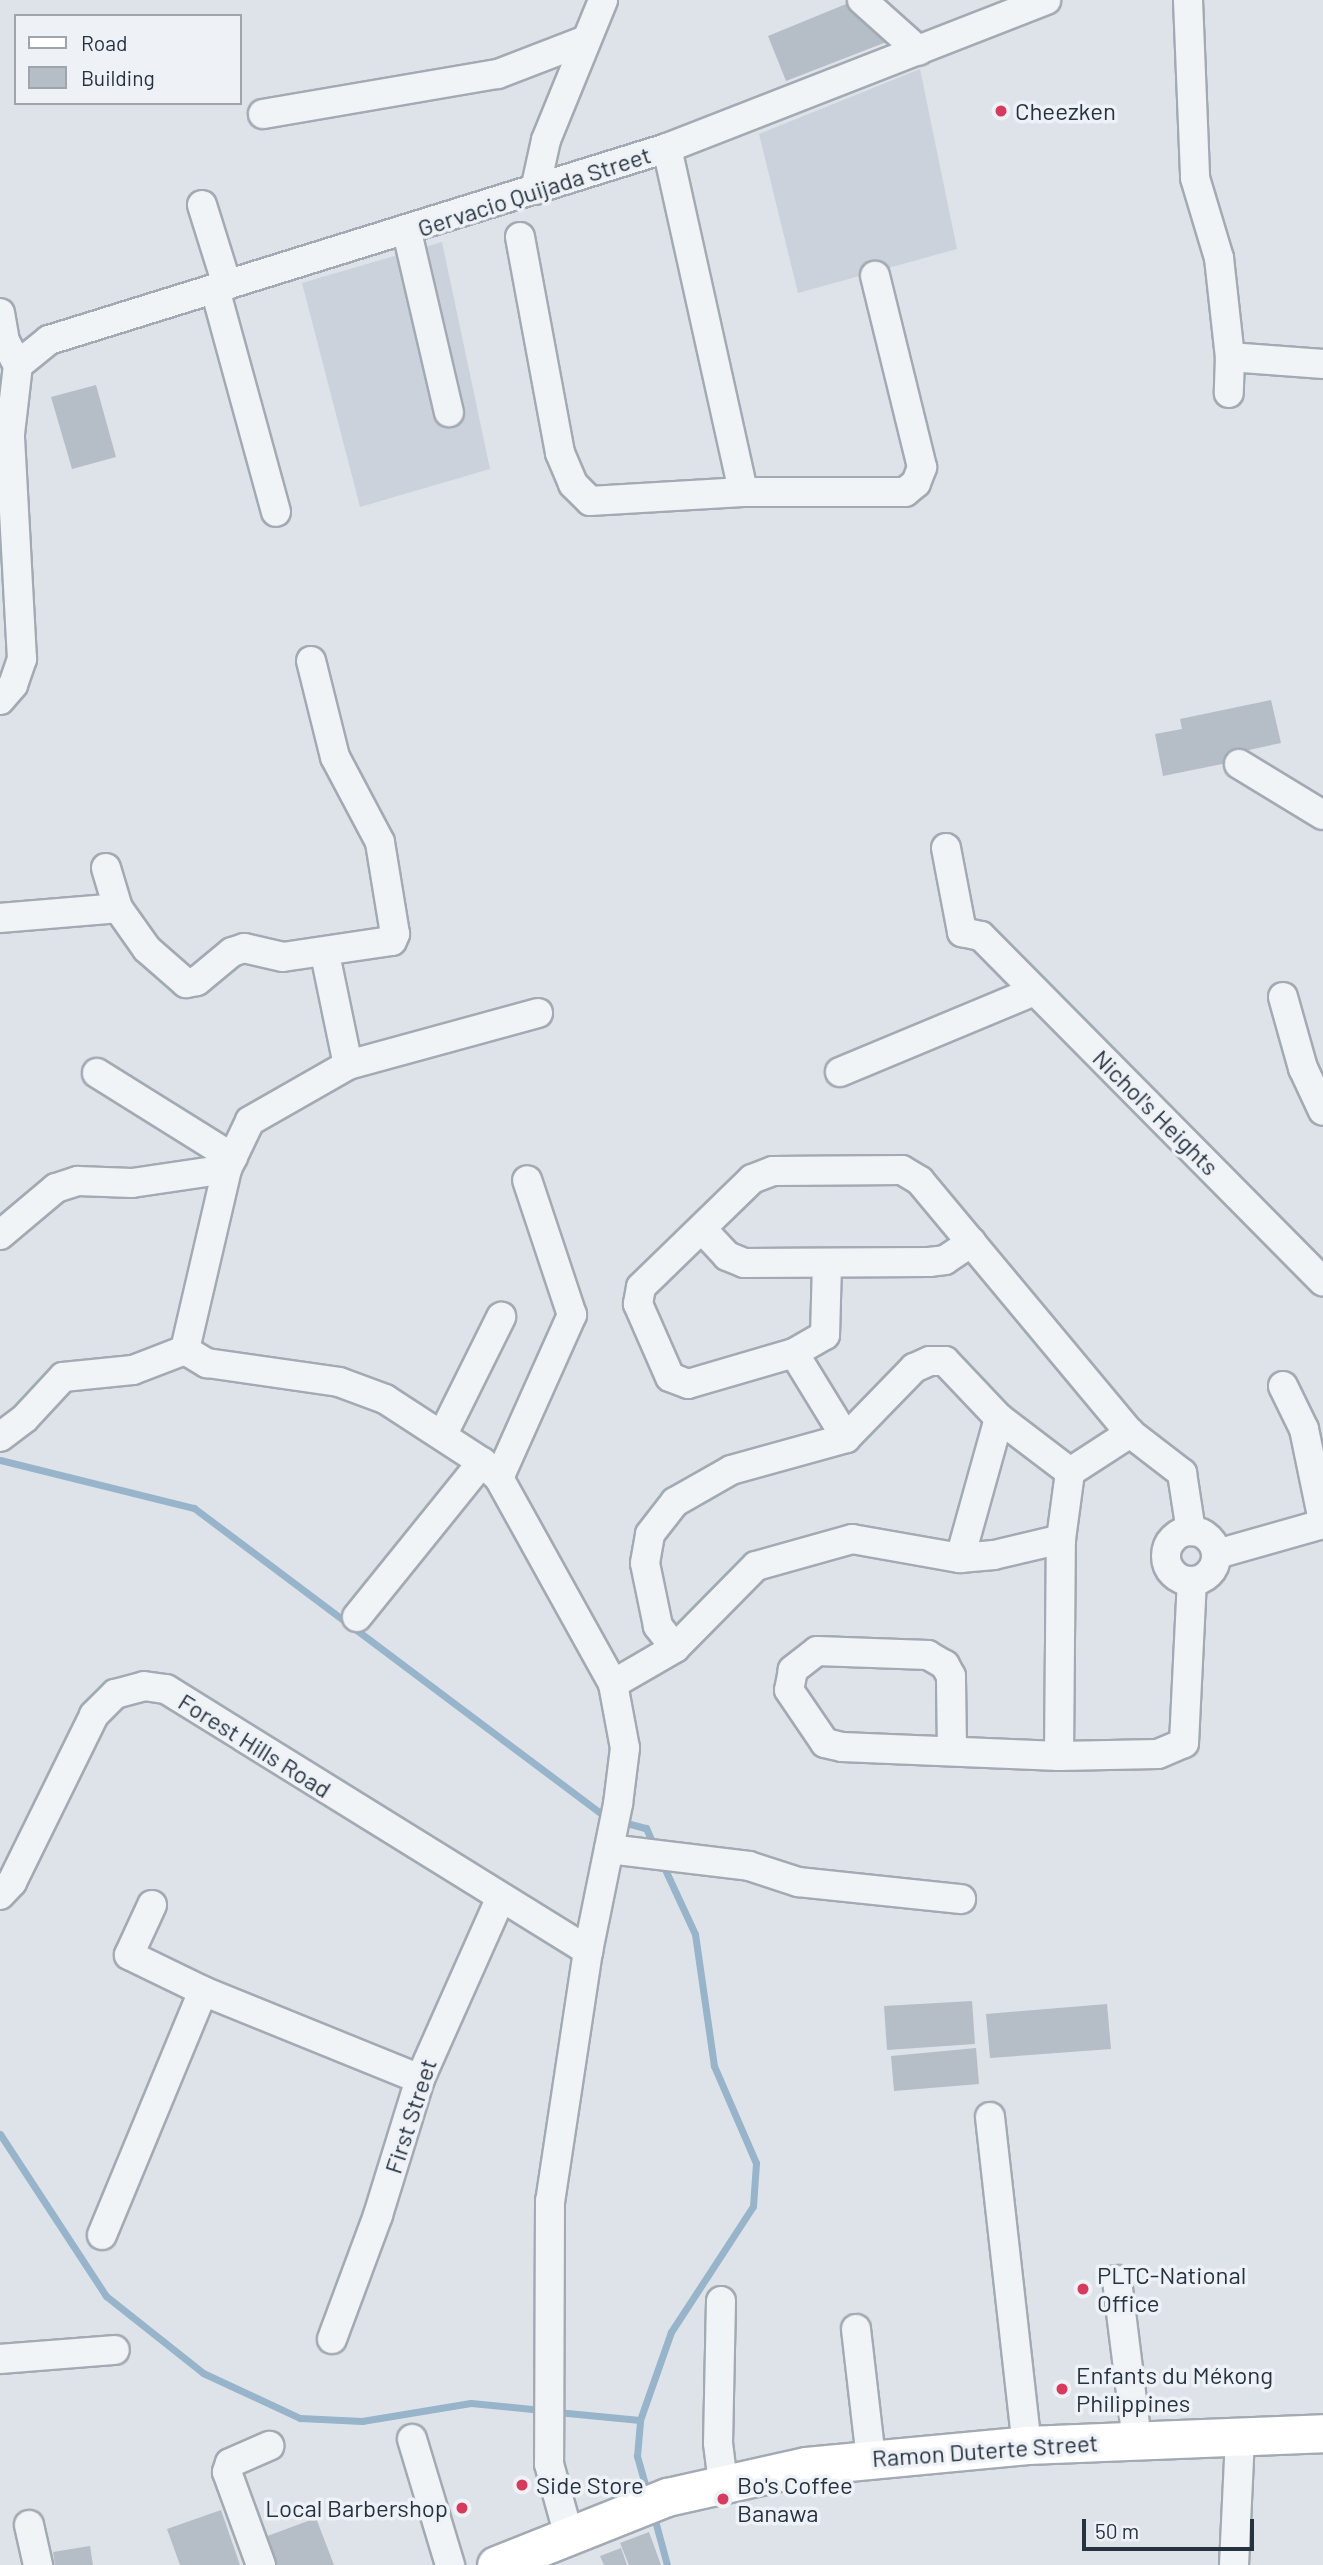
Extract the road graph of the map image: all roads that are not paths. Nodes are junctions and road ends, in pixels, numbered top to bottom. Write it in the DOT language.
graph roads {
  1 [pos="603,0"];
  2 [pos="1046,0"];
  3 [pos="1188,0"];
  4 [pos="874,5"];
  5 [pos="1007,8"];
  6 [pos="586,40"];
  7 [pos="919,51"];
  8 [pos="263,114"];
  9 [pos="667,148"];
  10 [pos="535,190"];
  11 [pos="202,205"];
  12 [pos="407,232"];
  13 [pos="520,237"];
  14 [pos="875,276"];
  15 [pos="221,287"];
  16 [pos="0,313"];
  17 [pos="1230,357"];
  18 [pos="1323,364"];
  19 [pos="18,365"];
  20 [pos="1229,393"];
  21 [pos="6,398"];
  22 [pos="449,412"];
  23 [pos="743,492"];
  24 [pos="276,512"];
  25 [pos="10,577"];
  26 [pos="311,661"];
  27 [pos="0,700"];
  28 [pos="1239,764"];
  29 [pos="1323,815"];
  30 [pos="946,848"];
  31 [pos="106,868"];
  32 [pos="118,908"];
  33 [pos="0,918"];
  34 [pos="325,954"];
  35 [pos="1032,992"];
  36 [pos="1283,997"];
  37 [pos="538,1013"];
  38 [pos="348,1065"];
  39 [pos="840,1072"];
  40 [pos="97,1073"];
  41 [pos="1323,1111"];
  42 [pos="230,1164"];
  43 [pos="527,1180"];
  44 [pos="702,1229"];
  45 [pos="0,1235"];
  46 [pos="972,1242"];
  47 [pos="827,1264"];
  48 [pos="1323,1282"];
  49 [pos="501,1317"];
  50 [pos="185,1350"];
  51 [pos="794,1353"];
  52 [pos="1283,1386"];
  53 [pos="999,1418"];
  54 [pos="1130,1433"];
  55 [pos="443,1434"];
  56 [pos="0,1437"];
  57 [pos="846,1438"];
  58 [pos="490,1470"];
  59 [pos="1070,1472"];
  60 [pos="1323,1523"];
  61 [pos="1191,1531"];
  62 [pos="1061,1539"];
  63 [pos="1217,1554"];
  64 [pos="960,1558"];
  65 [pos="1192,1582"];
  66 [pos="357,1617"];
  67 [pos="675,1648"];
  68 [pos="613,1684"];
  69 [pos="953,1751"];
  70 [pos="1059,1756"];
  71 [pos="610,1844"];
  72 [pos="0,1895"];
  73 [pos="500,1899"];
  74 [pos="961,1899"];
  75 [pos="152,1905"];
  76 [pos="588,1951"];
  77 [pos="203,1991"];
  78 [pos="419,2079"];
  79 [pos="990,2117"];
  80 [pos="102,2235"];
  81 [pos="1117,2280"];
  82 [pos="721,2301"];
  83 [pos="856,2329"];
  84 [pos="332,2339"];
  85 [pos="115,2350"];
  86 [pos="0,2359"];
  87 [pos="1323,2433"];
  88 [pos="1240,2438"];
  89 [pos="412,2439"];
  90 [pos="1137,2440"];
  91 [pos="1027,2445"];
  92 [pos="269,2446"];
  93 [pos="871,2458"];
  94 [pos="723,2483"];
  95 [pos="29,2525"];
  96 [pos="569,2536"];
  97 [pos="37,2565"];
  98 [pos="261,2565"];
  99 [pos="450,2565"];
  100 [pos="496,2565"];
  101 [pos="1234,2565"];
  1 -- 6 [label="street"];
  2 -- 5 [label="street, Gervacio Quijada Street"];
  3 -- 17 [label="street"];
  4 -- 7 [label="street"];
  5 -- 7 [label="street, Gervacio Quijada Street"];
  6 -- 8 [label="street"];
  6 -- 10 [label="street"];
  7 -- 9 [label="street, Gervacio Quijada Street"];
  9 -- 10 [label="street, Gervacio Quijada Street"];
  9 -- 23 [label="street"];
  10 -- 12 [label="street, Gervacio Quijada Street"];
  11 -- 15 [label="street"];
  12 -- 15 [label="street, Gervacio Quijada Street"];
  12 -- 22 [label="street"];
  13 -- 23 [label="street"];
  14 -- 23 [label="street"];
  15 -- 19 [label="street, Gervacio Quijada Street"];
  15 -- 24 [label="street"];
  16 -- 19 [label="street"];
  17 -- 18 [label="street"];
  17 -- 20 [label="street"];
  19 -- 21 [label="street"];
  21 -- 25 [label="street"];
  25 -- 27 [label="street"];
  26 -- 34 [label="street"];
  28 -- 29 [label="street"];
  30 -- 35 [label="street, Nichol's Heights"];
  31 -- 32 [label="street"];
  32 -- 33 [label="street"];
  32 -- 34 [label="street"];
  34 -- 38 [label="street"];
  35 -- 39 [label="street"];
  35 -- 48 [label="street, Nichol's Heights"];
  36 -- 41 [label="street"];
  37 -- 38 [label="street"];
  38 -- 42 [label="street"];
  40 -- 42 [label="street"];
  42 -- 45 [label="street"];
  42 -- 50 [label="street"];
  43 -- 58 [label="street"];
  44 -- 46 [label="street"];
  44 -- 47 [label="street"];
  44 -- 51 [label="street"];
  46 -- 47 [label="street"];
  46 -- 54 [label="street"];
  47 -- 51 [label="street"];
  49 -- 55 [label="street"];
  50 -- 55 [label="street"];
  50 -- 56 [label="street"];
  51 -- 57 [label="street"];
  52 -- 60 [label="street"];
  53 -- 57 [label="street"];
  53 -- 59 [label="street"];
  53 -- 64 [label="street"];
  54 -- 59 [label="street"];
  54 -- 61 [label="street"];
  55 -- 58 [label="street"];
  57 -- 67 [label="street"];
  58 -- 66 [label="street"];
  58 -- 68 [label="street"];
  59 -- 62 [label="street"];
  60 -- 63 [label="street"];
  61 -- 63 [label="street"];
  61 -- 65 [label="street"];
  62 -- 64 [label="street"];
  62 -- 70 [label="street"];
  63 -- 65 [label="street"];
  64 -- 67 [label="street"];
  65 -- 70 [label="street"];
  67 -- 68 [label="street"];
  68 -- 71 [label="street"];
  69 -- 69 [label="street"];
  69 -- 70 [label="street"];
  71 -- 74 [label="street"];
  71 -- 76 [label="street"];
  72 -- 73 [label="street, Forest Hills Road"];
  73 -- 76 [label="street, Forest Hills Road"];
  73 -- 78 [label="street, First Street"];
  75 -- 77 [label="street"];
  76 -- 96 [label="street"];
  77 -- 78 [label="street"];
  77 -- 80 [label="street"];
  78 -- 84 [label="street, First Street"];
  79 -- 91 [label="street"];
  81 -- 90 [label="street"];
  82 -- 94 [label="street"];
  83 -- 93 [label="street"];
  85 -- 86 [label="street"];
  87 -- 88 [label="main road, Ramon Duterte Street"];
  88 -- 90 [label="main road, Ramon Duterte Street"];
  88 -- 101 [label="street"];
  89 -- 99 [label="street"];
  90 -- 91 [label="main road, Ramon Duterte Street"];
  91 -- 93 [label="main road, Ramon Duterte Street"];
  92 -- 98 [label="street"];
  93 -- 94 [label="main road, Ramon Duterte Street"];
  94 -- 96 [label="main road, Ramon Duterte Street"];
  95 -- 97 [label="street"];
  96 -- 100 [label="main road, Ramon Duterte Street"];
}
